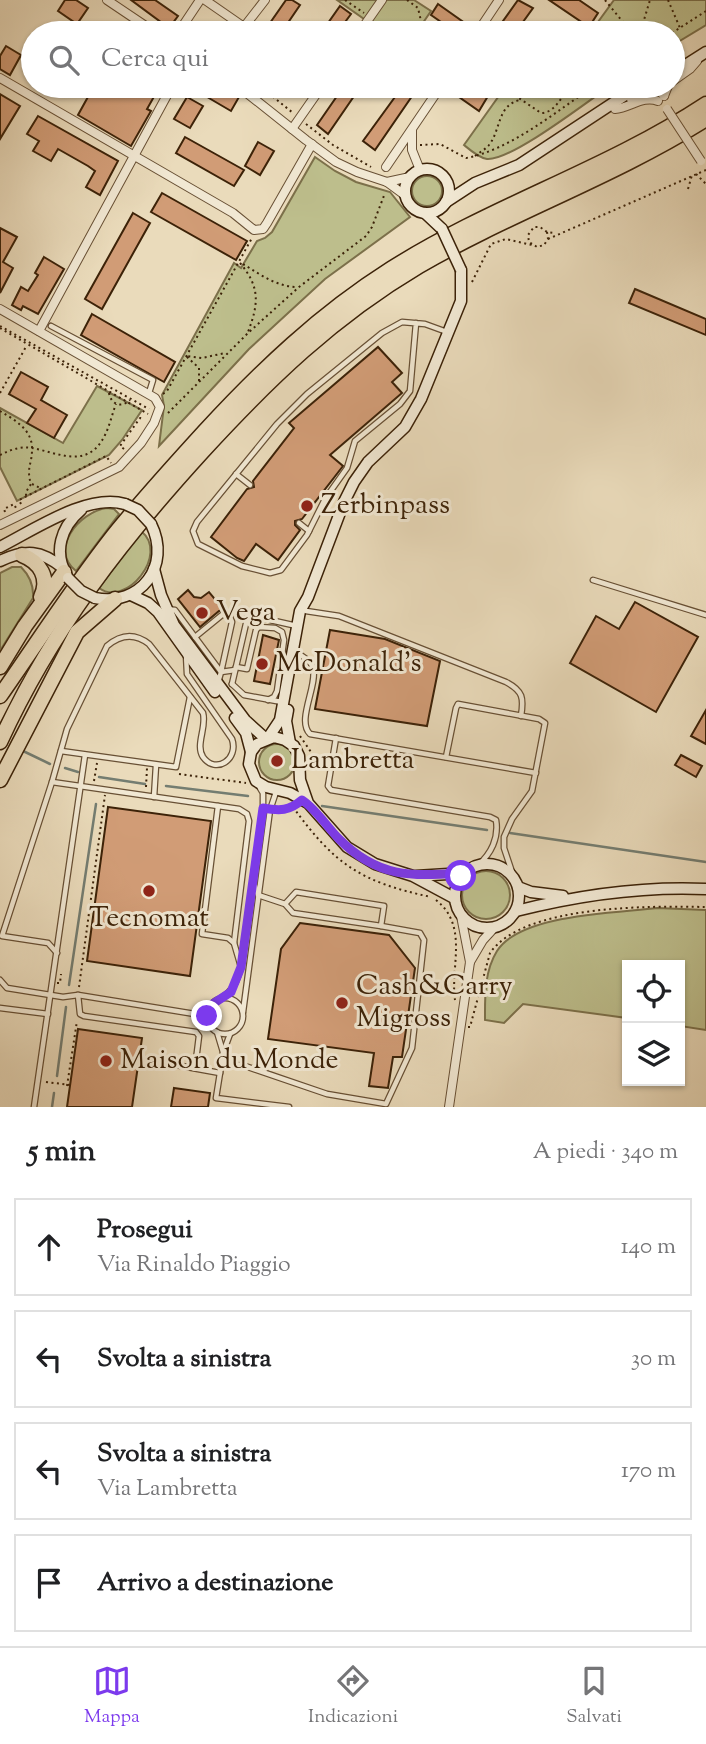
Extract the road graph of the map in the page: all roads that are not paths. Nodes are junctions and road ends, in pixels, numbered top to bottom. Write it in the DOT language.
graph roads {
  1 [pos="107,0"];
  2 [pos="203,0"];
  3 [pos="265,0"];
  4 [pos="382,0"];
  5 [pos="499,0"];
  6 [pos="138,21"];
  7 [pos="187,21"];
  8 [pos="235,21"];
  9 [pos="249,21"];
  10 [pos="367,21"];
  11 [pos="485,21"];
  12 [pos="706,50"];
  13 [pos="685,60"];
  14 [pos="685,65"];
  15 [pos="685,73"];
  16 [pos="0,78"];
  17 [pos="21,90"];
  18 [pos="35,98"];
  19 [pos="165,98"];
  20 [pos="253,98"];
  21 [pos="314,98"];
  22 [pos="433,98"];
  23 [pos="622,98"];
  24 [pos="633,98"];
  25 [pos="661,99"];
  26 [pos="706,104"];
  27 [pos="615,109"];
  28 [pos="706,119"];
  29 [pos="412,127"];
  30 [pos="292,129"];
  31 [pos="312,145"];
  32 [pos="551,145"];
  33 [pos="134,156"];
  34 [pos="704,166"];
  35 [pos="381,168"];
  36 [pos="415,174"];
  37 [pos="445,178"];
  38 [pos="475,183"];
  39 [pos="386,186"];
  40 [pos="406,196"];
  41 [pos="444,204"];
  42 [pos="425,213"];
  43 [pos="442,229"];
  44 [pos="0,309"];
  45 [pos="416,323"];
  46 [pos="51,326"];
  47 [pos="38,330"];
  48 [pos="446,332"];
  49 [pos="70,335"];
  50 [pos="64,345"];
  51 [pos="152,396"];
  52 [pos="236,474"];
  53 [pos="250,485"];
  54 [pos="86,506"];
  55 [pos="299,523"];
  56 [pos="0,525"];
  57 [pos="309,531"];
  58 [pos="0,547"];
  59 [pos="22,555"];
  60 [pos="0,561"];
  61 [pos="154,569"];
  62 [pos="65,572"];
  63 [pos="593,580"];
  64 [pos="131,595"];
  65 [pos="308,597"];
  66 [pos="115,599"];
  67 [pos="166,609"];
  68 [pos="35,611"];
  69 [pos="306,611"];
  70 [pos="706,615"];
  71 [pos="297,626"];
  72 [pos="195,637"];
  73 [pos="297,652"];
  74 [pos="186,654"];
  75 [pos="0,667"];
  76 [pos="235,668"];
  77 [pos="220,681"];
  78 [pos="232,684"];
  79 [pos="0,696"];
  80 [pos="190,696"];
  81 [pos="268,700"];
  82 [pos="284,702"];
  83 [pos="521,716"];
  84 [pos="267,738"];
  85 [pos="336,738"];
  86 [pos="0,741"];
  87 [pos="290,743"];
  88 [pos="61,751"];
  89 [pos="251,752"];
  90 [pos="85,755"];
  91 [pos="446,757"];
  92 [pos="156,768"];
  93 [pos="298,772"];
  94 [pos="536,773"];
  95 [pos="0,780"];
  96 [pos="52,782"];
  97 [pos="253,783"];
  98 [pos="81,786"];
  99 [pos="278,789"];
  100 [pos="154,797"];
  101 [pos="307,803"];
  102 [pos="218,806"];
  103 [pos="478,865"];
  104 [pos="464,873"];
  105 [pos="413,876"];
  106 [pos="253,880"];
  107 [pos="516,883"];
  108 [pos="706,888"];
  109 [pos="258,895"];
  110 [pos="569,897"];
  111 [pos="454,898"];
  112 [pos="285,904"];
  113 [pos="516,911"];
  114 [pos="461,916"];
  115 [pos="380,926"];
  116 [pos="494,928"];
  117 [pos="234,943"];
  118 [pos="57,953"];
  119 [pos="470,962"];
  120 [pos="241,967"];
  121 [pos="0,980"];
  122 [pos="51,995"];
  123 [pos="78,995"];
  124 [pos="221,998"];
  125 [pos="0,1008"];
  126 [pos="243,1012"];
  127 [pos="48,1014"];
  128 [pos="207,1016"];
  129 [pos="217,1032"];
  130 [pos="230,1034"];
  131 [pos="223,1053"];
  132 [pos="222,1063"];
  133 [pos="176,1065"];
  134 [pos="195,1068"];
  135 [pos="220,1073"];
  136 [pos="34,1107"];
  137 [pos="289,1107"];
  138 [pos="449,1107"];
  1 -- 6 [label="street"];
  2 -- 7 [label="street"];
  2 -- 8 [label="street"];
  3 -- 9 [label="street"];
  4 -- 10 [label="street"];
  5 -- 11 [label="street"];
  12 -- 13 [label="street"];
  12 -- 14 [label="street"];
  12 -- 15 [label="street"];
  16 -- 17 [label="street"];
  18 -- 33 [label="street"];
  19 -- 33 [label="street"];
  20 -- 30 [label="street"];
  21 -- 30 [label="street"];
  22 -- 29 [label="street"];
  23 -- 32 [label="street"];
  24 -- 27 [label="street"];
  25 -- 27 [label="street"];
  25 -- 34 [label="street, bridge"];
  26 -- 79 [label="highway"];
  27 -- 32 [label="street"];
  28 -- 86 [label="highway"];
  29 -- 35 [label="street"];
  29 -- 36 [label="street"];
  30 -- 31 [label="street"];
  31 -- 33 [label="street"];
  31 -- 39 [label="street"];
  32 -- 38 [label="street"];
  33 -- 47 [label="street"];
  36 -- 37 [label="street"];
  36 -- 39 [label="street"];
  36 -- 40 [label="street"];
  37 -- 38 [label="street"];
  37 -- 41 [label="street"];
  38 -- 41 [label="street"];
  39 -- 40 [label="street"];
  40 -- 42 [label="street"];
  41 -- 42 [label="street"];
  41 -- 43 [label="street"];
  42 -- 43 [label="street"];
  43 -- 48 [label="street, bridge"];
  44 -- 47 [label="street"];
  45 -- 48 [label="lane"];
  45 -- 52 [label="lane"];
  45 -- 57 [label="lane"];
  46 -- 49 [label="lane"];
  47 -- 50 [label="street"];
  48 -- 65 [label="street"];
  49 -- 50 [label="lane"];
  49 -- 51 [label="lane"];
  50 -- 51 [label="street"];
  51 -- 56 [label="street"];
  52 -- 53 [label="lane"];
  52 -- 57 [label="lane"];
  54 -- 58 [label="street"];
  54 -- 61 [label="street, bridge"];
  54 -- 62 [label="street"];
  55 -- 57 [label="lane"];
  59 -- 60 [label="street"];
  59 -- 62 [label="street"];
  59 -- 68 [label="highway"];
  61 -- 64 [label="street"];
  61 -- 67 [label="street"];
  62 -- 66 [label="street, bridge"];
  62 -- 68 [label="highway"];
  63 -- 70 [label="lane"];
  64 -- 66 [label="street"];
  64 -- 74 [label="street"];
  65 -- 69 [label="street"];
  65 -- 71 [label="street"];
  66 -- 95 [label="highway"];
  67 -- 72 [label="lane"];
  67 -- 77 [label="street"];
  68 -- 75 [label="highway"];
  69 -- 73 [label="street"];
  69 -- 83 [label="lane"];
  71 -- 76 [label="lane"];
  71 -- 82 [label="street"];
  72 -- 77 [label="lane"];
  72 -- 77 [label="lane"];
  73 -- 85 [label="lane"];
  73 -- 87 [label="street"];
  74 -- 80 [label="lane"];
  74 -- 89 [label="street"];
  76 -- 77 [label="lane"];
  76 -- 78 [label="lane"];
  76 -- 81 [label="lane"];
  77 -- 78 [label="lane"];
  77 -- 84 [label="street"];
  78 -- 81 [label="lane"];
  80 -- 88 [label="lane"];
  80 -- 92 [label="lane"];
  81 -- 82 [label="lane"];
  82 -- 84 [label="street"];
  83 -- 91 [label="lane"];
  83 -- 94 [label="lane"];
  84 -- 87 [label="street"];
  84 -- 89 [label="street"];
  85 -- 91 [label="lane"];
  85 -- 103 [label="lane"];
  87 -- 93 [label="street"];
  88 -- 90 [label="lane"];
  88 -- 96 [label="lane"];
  89 -- 97 [label="street"];
  90 -- 92 [label="lane"];
  90 -- 98 [label="lane"];
  91 -- 94 [label="lane"];
  92 -- 100 [label="lane"];
  93 -- 99 [label="street"];
  93 -- 101 [label="street"];
  94 -- 107 [label="lane"];
  96 -- 98 [label="lane"];
  96 -- 118 [label="lane"];
  97 -- 99 [label="street"];
  97 -- 106 [label="lane"];
  98 -- 100 [label="lane"];
  98 -- 118 [label="lane"];
  99 -- 101 [label="street"];
  99 -- 109 [label="lane"];
  100 -- 102 [label="lane"];
  101 -- 105 [label="street"];
  102 -- 117 [label="lane"];
  102 -- 117 [label="lane"];
  103 -- 104 [label="street"];
  103 -- 107 [label="street"];
  104 -- 105 [label="street"];
  104 -- 111 [label="street"];
  105 -- 111 [label="street"];
  106 -- 109 [label="lane"];
  106 -- 120 [label="lane"];
  107 -- 110 [label="street"];
  107 -- 113 [label="street"];
  108 -- 110 [label="street"];
  109 -- 112 [label="lane"];
  109 -- 126 [label="lane"];
  110 -- 113 [label="street"];
  111 -- 114 [label="street"];
  112 -- 115 [label="lane"];
  112 -- 115 [label="lane"];
  113 -- 116 [label="street"];
  114 -- 116 [label="street"];
  114 -- 119 [label="street"];
  115 -- 132 [label="lane"];
  116 -- 119 [label="street"];
  117 -- 120 [label="lane"];
  118 -- 122 [label="lane"];
  119 -- 138 [label="street"];
  120 -- 124 [label="lane"];
  121 -- 122 [label="lane"];
  122 -- 123 [label="lane"];
  122 -- 127 [label="lane"];
  123 -- 128 [label="lane"];
  123 -- 134 [label="lane"];
  124 -- 126 [label="lane"];
  124 -- 128 [label="lane"];
  125 -- 127 [label="lane"];
  126 -- 130 [label="lane"];
  127 -- 136 [label="lane"];
  128 -- 129 [label="lane"];
  129 -- 130 [label="lane"];
  129 -- 131 [label="lane"];
  130 -- 131 [label="lane"];
  131 -- 132 [label="lane"];
  132 -- 135 [label="lane"];
  133 -- 134 [label="lane"];
  134 -- 135 [label="lane"];
  135 -- 137 [label="lane"];
}
